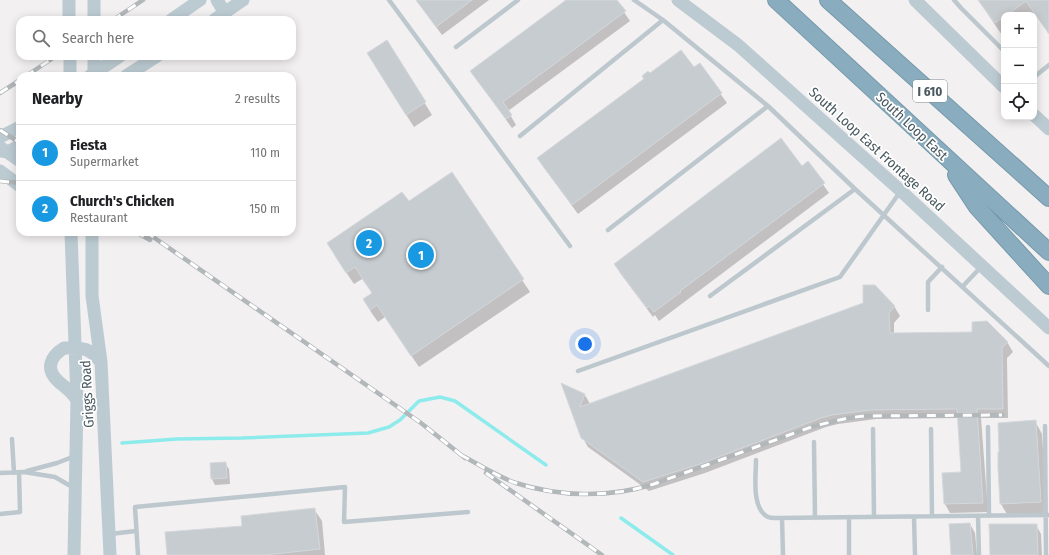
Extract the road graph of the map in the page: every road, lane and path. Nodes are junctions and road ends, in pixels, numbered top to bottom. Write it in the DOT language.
graph roads {
  1 [pos="69,0"];
  2 [pos="94,0"];
  3 [pos="200,0"];
  4 [pos="217,0"];
  5 [pos="244,0"];
  6 [pos="389,0"];
  7 [pos="518,0"];
  8 [pos="634,0"];
  9 [pos="678,0"];
  10 [pos="776,0"];
  11 [pos="828,0"];
  12 [pos="915,0"];
  13 [pos="954,0"];
  14 [pos="225,13"];
  15 [pos="69,16"];
  16 [pos="94,16"];
  17 [pos="178,16"];
  18 [pos="220,16"];
  19 [pos="663,20"];
  20 [pos="456,47"];
  21 [pos="1001,48"];
  22 [pos="70,60"];
  23 [pos="94,60"];
  24 [pos="114,60"];
  25 [pos="151,60"];
  26 [pos="1049,66"];
  27 [pos="70,72"];
  28 [pos="92,72"];
  29 [pos="96,72"];
  30 [pos="132,72"];
  31 [pos="1037,75"];
  32 [pos="1002,84"];
  33 [pos="768,106"];
  34 [pos="1037,118"];
  35 [pos="16,129"];
  36 [pos="1049,129"];
  37 [pos="520,136"];
  38 [pos="0,137"];
  39 [pos="16,146"];
  40 [pos="2,150"];
  41 [pos="944,155"];
  42 [pos="16,159"];
  43 [pos="0,171"];
  44 [pos="16,183"];
  45 [pos="1032,183"];
  46 [pos="855,189"];
  47 [pos="901,191"];
  48 [pos="1049,193"];
  49 [pos="1049,198"];
  50 [pos="885,214"];
  51 [pos="608,230"];
  52 [pos="72,236"];
  53 [pos="92,236"];
  54 [pos="570,246"];
  55 [pos="1049,252"];
  56 [pos="982,266"];
  57 [pos="942,267"];
  58 [pos="963,286"];
  59 [pos="1049,286"];
  60 [pos="710,296"];
  61 [pos="928,310"];
  62 [pos="1049,328"];
  63 [pos="75,348"];
  64 [pos="101,362"];
  65 [pos="1049,365"];
  66 [pos="578,371"];
  67 [pos="77,400"];
  68 [pos="1045,426"];
  69 [pos="988,427"];
  70 [pos="873,429"];
  71 [pos="931,429"];
  72 [pos="12,439"];
  73 [pos="814,442"];
  74 [pos="76,455"];
  75 [pos="756,460"];
  76 [pos="19,472"];
  77 [pos="0,473"];
  78 [pos="76,489"];
  79 [pos="468,512"];
  80 [pos="0,514"];
  81 [pos="1047,515"];
  82 [pos="932,516"];
  83 [pos="978,516"];
  84 [pos="988,516"];
  85 [pos="849,517"];
  86 [pos="874,517"];
  87 [pos="914,517"];
  88 [pos="782,518"];
  89 [pos="815,518"];
  90 [pos="136,531"];
  91 [pos="110,534"];
  92 [pos="74,555"];
  93 [pos="110,555"];
  94 [pos="138,555"];
  95 [pos="783,555"];
  96 [pos="849,555"];
  97 [pos="915,555"];
  98 [pos="979,555"];
  99 [pos="1046,555"];
  1 -- 15 [label="main road"];
  2 -- 16 [label="main road"];
  3 -- 17 [label="main road"];
  4 -- 14 [label="main road"];
  5 -- 14 [label="main road"];
  6 -- 54 [label="lane"];
  7 -- 20 [label="lane"];
  8 -- 19 [label="lane"];
  9 -- 47 [label="main road, South Loop East Frontage Road"];
  10 -- 41 [label="highway, South Loop East / I 610"];
  11 -- 45 [label="highway, I 610"];
  12 -- 32 [label="main road"];
  13 -- 21 [label="lane"];
  14 -- 18 [label="main road"];
  19 -- 33 [label="lane"];
  19 -- 37 [label="lane"];
  22 -- 27 [label="main road"];
  23 -- 28 [label="main road"];
  24 -- 29 [label="main road"];
  25 -- 30 [label="main road"];
  26 -- 31 [label="lane"];
  33 -- 46 [label="lane"];
  33 -- 51 [label="lane"];
  34 -- 36 [label="main road"];
  35 -- 38 [label="main road"];
  39 -- 40 [label="main road"];
  40 -- 42 [label="main road"];
  41 -- 55 [label="highway, South Loop East / I 610"];
  41 -- 59 [label="highway"];
  43 -- 44 [label="main road"];
  45 -- 48 [label="highway"];
  45 -- 49 [label="highway, I 610"];
  46 -- 50 [label="lane"];
  46 -- 60 [label="lane"];
  47 -- 50 [label="lane"];
  47 -- 56 [label="main road, South Loop East Frontage Road"];
  50 -- 57 [label="lane"];
  50 -- 66 [label="lane"];
  52 -- 63 [label="main road, Griggs Road"];
  53 -- 64 [label="main road, Griggs Road"];
  56 -- 58 [label="lane"];
  56 -- 62 [label="main road, South Loop East Frontage Road"];
  57 -- 58 [label="lane"];
  57 -- 61 [label="lane"];
  58 -- 65 [label="lane"];
  63 -- 64 [label="main road"];
  63 -- 67 [label="main road, Griggs Road"];
  63 -- 67 [label="main road"];
  64 -- 91 [label="main road, Griggs Road"];
  67 -- 74 [label="main road, Griggs Road"];
  68 -- 81 [label="lane"];
  69 -- 84 [label="lane"];
  70 -- 86 [label="lane"];
  71 -- 82 [label="lane"];
  72 -- 76 [label="lane"];
  73 -- 89 [label="lane"];
  74 -- 76 [label="lane"];
  74 -- 78 [label="main road, Griggs Road"];
  75 -- 88 [label="lane"];
  76 -- 77 [label="lane"];
  76 -- 78 [label="lane"];
  76 -- 80 [label="lane"];
  78 -- 92 [label="main road, Griggs Road"];
  79 -- 90 [label="lane"];
  81 -- 84 [label="lane"];
  81 -- 99 [label="lane"];
  82 -- 83 [label="lane"];
  82 -- 87 [label="lane"];
  83 -- 84 [label="lane"];
  83 -- 98 [label="lane"];
  85 -- 86 [label="lane"];
  85 -- 89 [label="lane"];
  85 -- 96 [label="lane"];
  86 -- 87 [label="lane"];
  87 -- 97 [label="lane"];
  88 -- 89 [label="lane"];
  88 -- 95 [label="lane"];
  90 -- 91 [label="lane"];
  90 -- 94 [label="lane"];
  91 -- 93 [label="main road, Griggs Road"];
}
